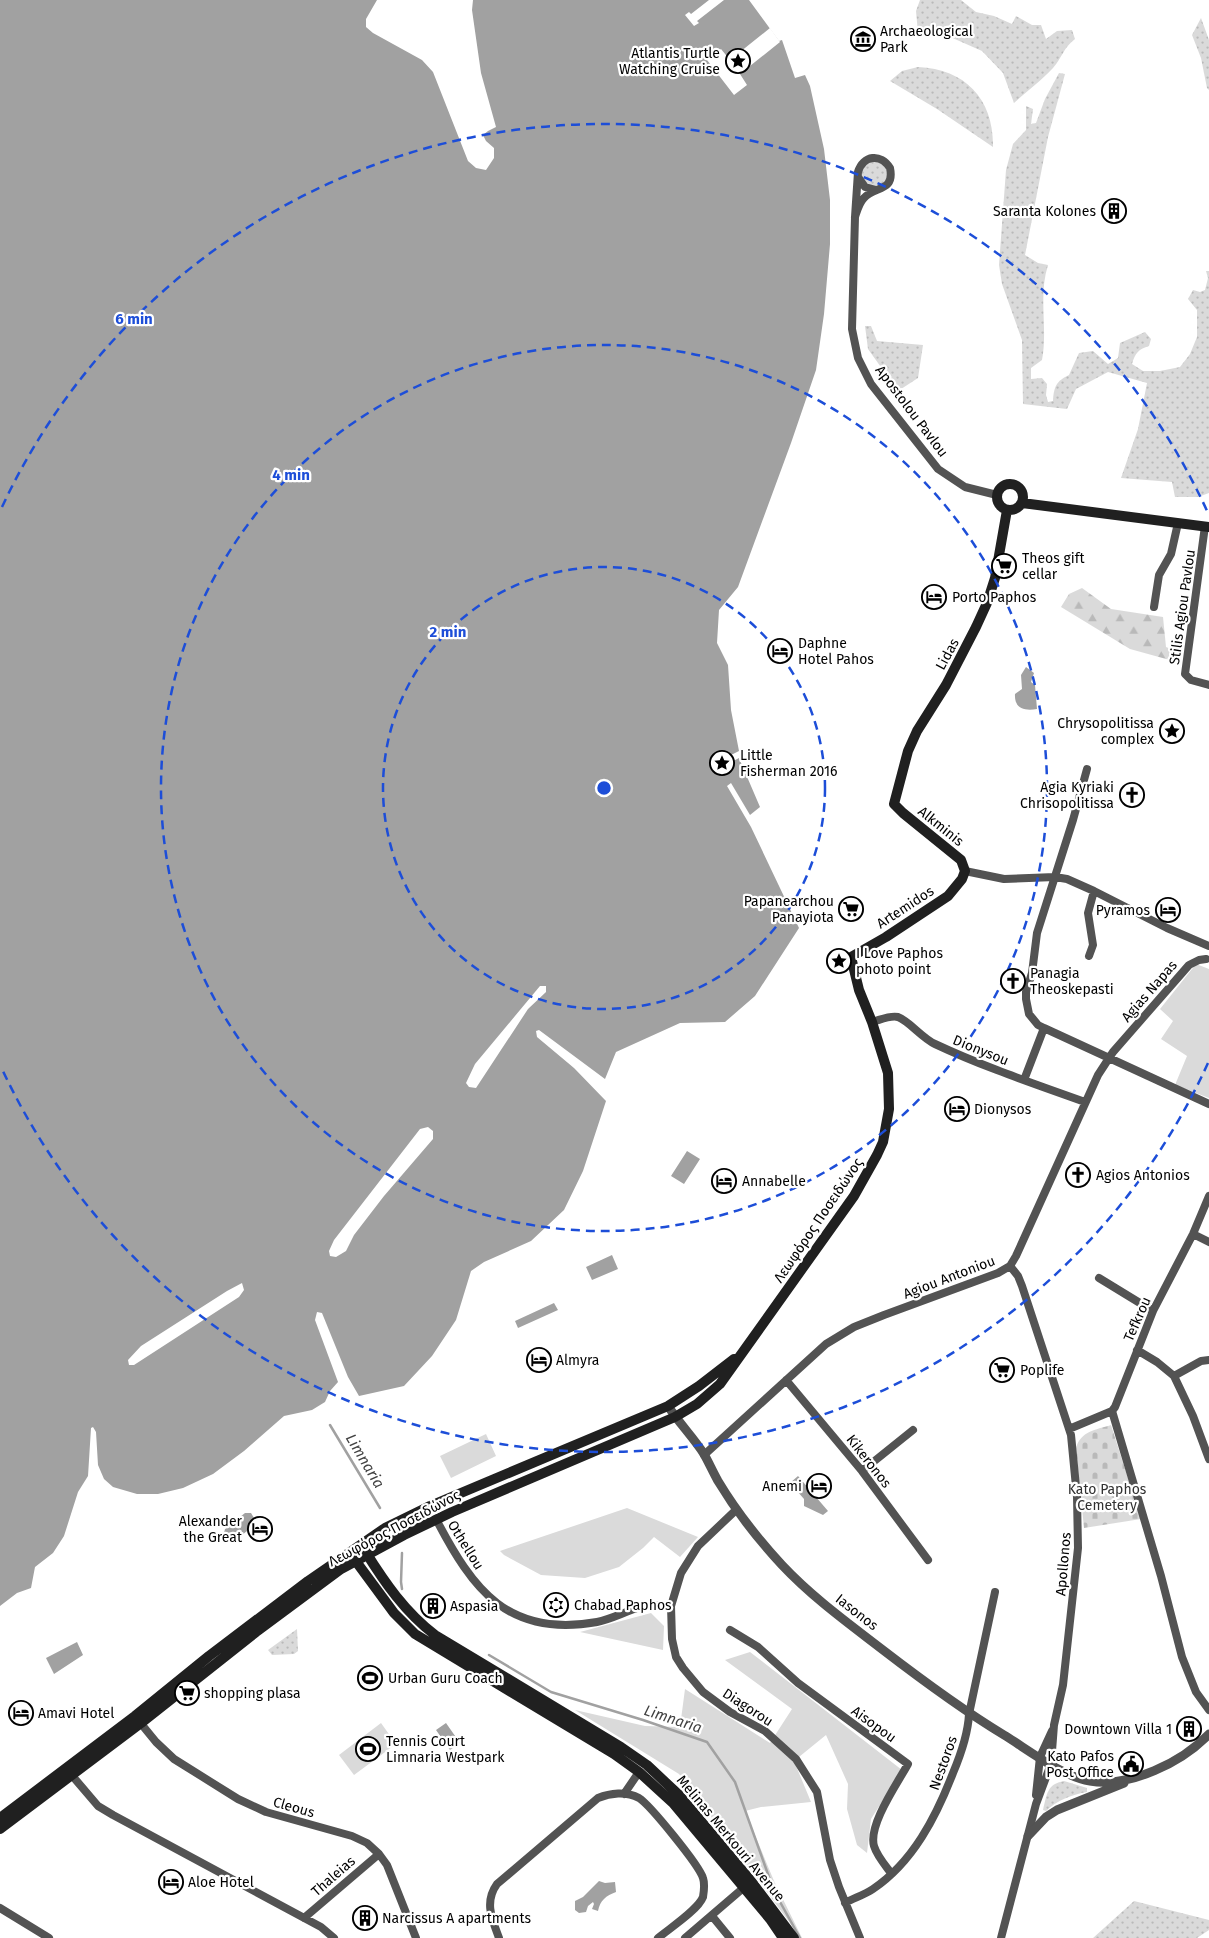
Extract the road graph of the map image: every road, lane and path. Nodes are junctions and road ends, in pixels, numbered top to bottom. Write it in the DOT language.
graph roads {
  1 [pos="858,177"];
  2 [pos="876,190"];
  3 [pos="855,217"];
  4 [pos="997,495"];
  5 [pos="1022,503"];
  6 [pos="1007,510"];
  7 [pos="1178,523"];
  8 [pos="1207,527"];
  9 [pos="1154,607"];
  10 [pos="1209,685"];
  11 [pos="1087,769"];
  12 [pos="894,804"];
  13 [pos="965,871"];
  14 [pos="1056,877"];
  15 [pos="1094,891"];
  16 [pos="1209,947"];
  17 [pos="1089,956"];
  18 [pos="851,957"];
  19 [pos="1208,962"];
  20 [pos="872,1022"];
  21 [pos="1044,1028"];
  22 [pos="1117,1048"];
  23 [pos="1109,1058"];
  24 [pos="1024,1080"];
  25 [pos="1085,1102"];
  26 [pos="1209,1104"];
  27 [pos="1209,1196"];
  28 [pos="1194,1234"];
  29 [pos="1209,1242"];
  30 [pos="1010,1266"];
  31 [pos="1099,1278"];
  32 [pos="1154,1311"];
  33 [pos="748,1347"];
  34 [pos="1137,1350"];
  35 [pos="1209,1360"];
  36 [pos="1174,1376"];
  37 [pos="786,1380"];
  38 [pos="672,1404"];
  39 [pos="1112,1411"];
  40 [pos="679,1415"];
  41 [pos="1069,1429"];
  42 [pos="913,1430"];
  43 [pos="704,1455"];
  44 [pos="1209,1459"];
  45 [pos="862,1471"];
  46 [pos="736,1510"];
  47 [pos="436,1519"];
  48 [pos="360,1544"];
  49 [pos="349,1552"];
  50 [pos="367,1555"];
  51 [pos="356,1560"];
  52 [pos="928,1560"];
  53 [pos="995,1592"];
  54 [pos="671,1606"];
  55 [pos="730,1630"];
  56 [pos="1209,1710"];
  57 [pos="969,1714"];
  58 [pos="138,1720"];
  59 [pos="1054,1725"];
  60 [pos="1209,1734"];
  61 [pos="1040,1757"];
  62 [pos="1051,1764"];
  63 [pos="69,1772"];
  64 [pos="639,1772"];
  65 [pos="1135,1778"];
  66 [pos="624,1794"];
  67 [pos="1036,1804"];
  68 [pos="0,1818"];
  69 [pos="0,1829"];
  70 [pos="1028,1836"];
  71 [pos="379,1854"];
  72 [pos="891,1873"];
  73 [pos="747,1884"];
  74 [pos="845,1902"];
  75 [pos="0,1908"];
  76 [pos="712,1916"];
  77 [pos="304,1918"];
  78 [pos="677,1922"];
  79 [pos="686,1937"];
  80 [pos="49,1938"];
  81 [pos="334,1938"];
  82 [pos="416,1938"];
  83 [pos="499,1938"];
  84 [pos="658,1938"];
  85 [pos="730,1938"];
  86 [pos="783,1938"];
  87 [pos="794,1938"];
  88 [pos="860,1938"];
  89 [pos="1001,1938"];
  1 -- 2 [label="street"];
  1 -- 2 [label="street, Apostolou Pavlou"];
  1 -- 3 [label="street, Apostolou Pavlou"];
  2 -- 3 [label="street, Apostolou Pavlou"];
  3 -- 4 [label="street, Apostolou Pavlou"];
  4 -- 5 [label="main road"];
  4 -- 6 [label="main road"];
  5 -- 6 [label="main road"];
  5 -- 7 [label="main road"];
  6 -- 12 [label="main road, Lidas"];
  7 -- 8 [label="main road"];
  7 -- 9 [label="street"];
  8 -- 10 [label="street, Stilis Agiou Pavlou"];
  11 -- 14 [label="street"];
  12 -- 13 [label="main road, Alkminis"];
  13 -- 14 [label="street"];
  13 -- 18 [label="main road, Artemidos"];
  14 -- 15 [label="street"];
  14 -- 21 [label="street"];
  15 -- 16 [label="street"];
  15 -- 17 [label="street"];
  16 -- 19 [label="street"];
  18 -- 20 [label="main road, Λεωφόρος Ποσειδώνος"];
  19 -- 22 [label="street, Agias Napas"];
  20 -- 24 [label="street, Dionysou"];
  20 -- 33 [label="main road, Λεωφόρος Ποσειδώνος"];
  21 -- 23 [label="street"];
  21 -- 24 [label="street"];
  22 -- 23 [label="street, Agiou Antoniou"];
  23 -- 25 [label="street, Agiou Antoniou"];
  23 -- 26 [label="street"];
  24 -- 25 [label="street, Dionysou"];
  25 -- 30 [label="street, Agiou Antoniou"];
  27 -- 28 [label="street, Tefkrou"];
  28 -- 29 [label="street"];
  28 -- 32 [label="street, Tefkrou"];
  30 -- 37 [label="street, Agiou Antoniou"];
  30 -- 41 [label="street, Apollonos"];
  31 -- 32 [label="street"];
  32 -- 34 [label="street, Tefkrou"];
  33 -- 38 [label="main road, Λεωφόρος Ποσειδώνος"];
  33 -- 40 [label="main road, Λεωφόρος Ποσειδώνος"];
  34 -- 36 [label="street"];
  34 -- 39 [label="street, Tefkrou"];
  35 -- 36 [label="street"];
  36 -- 44 [label="street"];
  37 -- 43 [label="street, Agiou Antoniou"];
  37 -- 45 [label="street, Kikeronos"];
  38 -- 40 [label="street, Iasonos"];
  38 -- 48 [label="main road, Λεωφόρος Ποσειδώνος"];
  39 -- 41 [label="street"];
  39 -- 56 [label="street"];
  40 -- 43 [label="street, Iasonos"];
  40 -- 47 [label="main road, Λεωφόρος Ποσειδώνος"];
  41 -- 59 [label="street, Apollonos"];
  42 -- 45 [label="street"];
  43 -- 46 [label="street, Iasonos"];
  45 -- 52 [label="street, Kikeronos"];
  46 -- 54 [label="street, Diagorou"];
  46 -- 57 [label="street, Iasonos"];
  47 -- 50 [label="main road, Λεωφόρος Ποσειδώνος"];
  47 -- 54 [label="street, Othellou"];
  48 -- 49 [label="main road, Λεωφόρος Ποσειδώνος"];
  48 -- 50 [label="main road, Melinas Merkouri Avenue"];
  49 -- 51 [label="main road, Melinas Merkouri Avenue"];
  49 -- 58 [label="main road, Λεωφόρος Ποσειδώνος"];
  50 -- 51 [label="main road, Λεωφόρος Ποσειδώνος"];
  50 -- 73 [label="main road, Melinas Merkouri Avenue"];
  51 -- 58 [label="main road, Λεωφόρος Ποσειδώνος"];
  51 -- 64 [label="main road, Melinas Merkouri Avenue"];
  53 -- 57 [label="street, Nestoros"];
  54 -- 74 [label="street, Diagorou"];
  55 -- 72 [label="street, Aisopou"];
  57 -- 61 [label="street, Iasonos"];
  57 -- 72 [label="street, Nestoros"];
  58 -- 63 [label="main road, Λεωφόρος Ποσειδώνος"];
  58 -- 71 [label="street, Cleous"];
  59 -- 61 [label="street, Apollonos"];
  59 -- 62 [label="street, Apollonos"];
  60 -- 65 [label="street"];
  61 -- 62 [label="street, Iasonos"];
  61 -- 67 [label="street, Apollonos"];
  62 -- 65 [label="street, Iasonos"];
  62 -- 67 [label="street, Apollonos"];
  63 -- 68 [label="main road, Λεωφόρος Ποσειδώνος"];
  63 -- 69 [label="main road, Λεωφόρος Ποσειδώνος"];
  63 -- 77 [label="street"];
  64 -- 66 [label="street"];
  64 -- 73 [label="main road, Melinas Merkouri Avenue"];
  65 -- 70 [label="street"];
  66 -- 78 [label="street"];
  66 -- 83 [label="street"];
  67 -- 70 [label="street, Apollonos"];
  70 -- 89 [label="street, Apollonos"];
  71 -- 77 [label="street, Thaleias"];
  71 -- 82 [label="street, Cleous"];
  72 -- 74 [label="street, Nestoros"];
  73 -- 76 [label="street"];
  73 -- 86 [label="main road, Melinas Merkouri Avenue"];
  73 -- 87 [label="main road, Melinas Merkouri Avenue"];
  74 -- 88 [label="street, Diagorou"];
  75 -- 80 [label="street"];
  76 -- 79 [label="street"];
  76 -- 85 [label="street"];
  77 -- 81 [label="street"];
  78 -- 79 [label="street"];
  78 -- 84 [label="street"];
}
